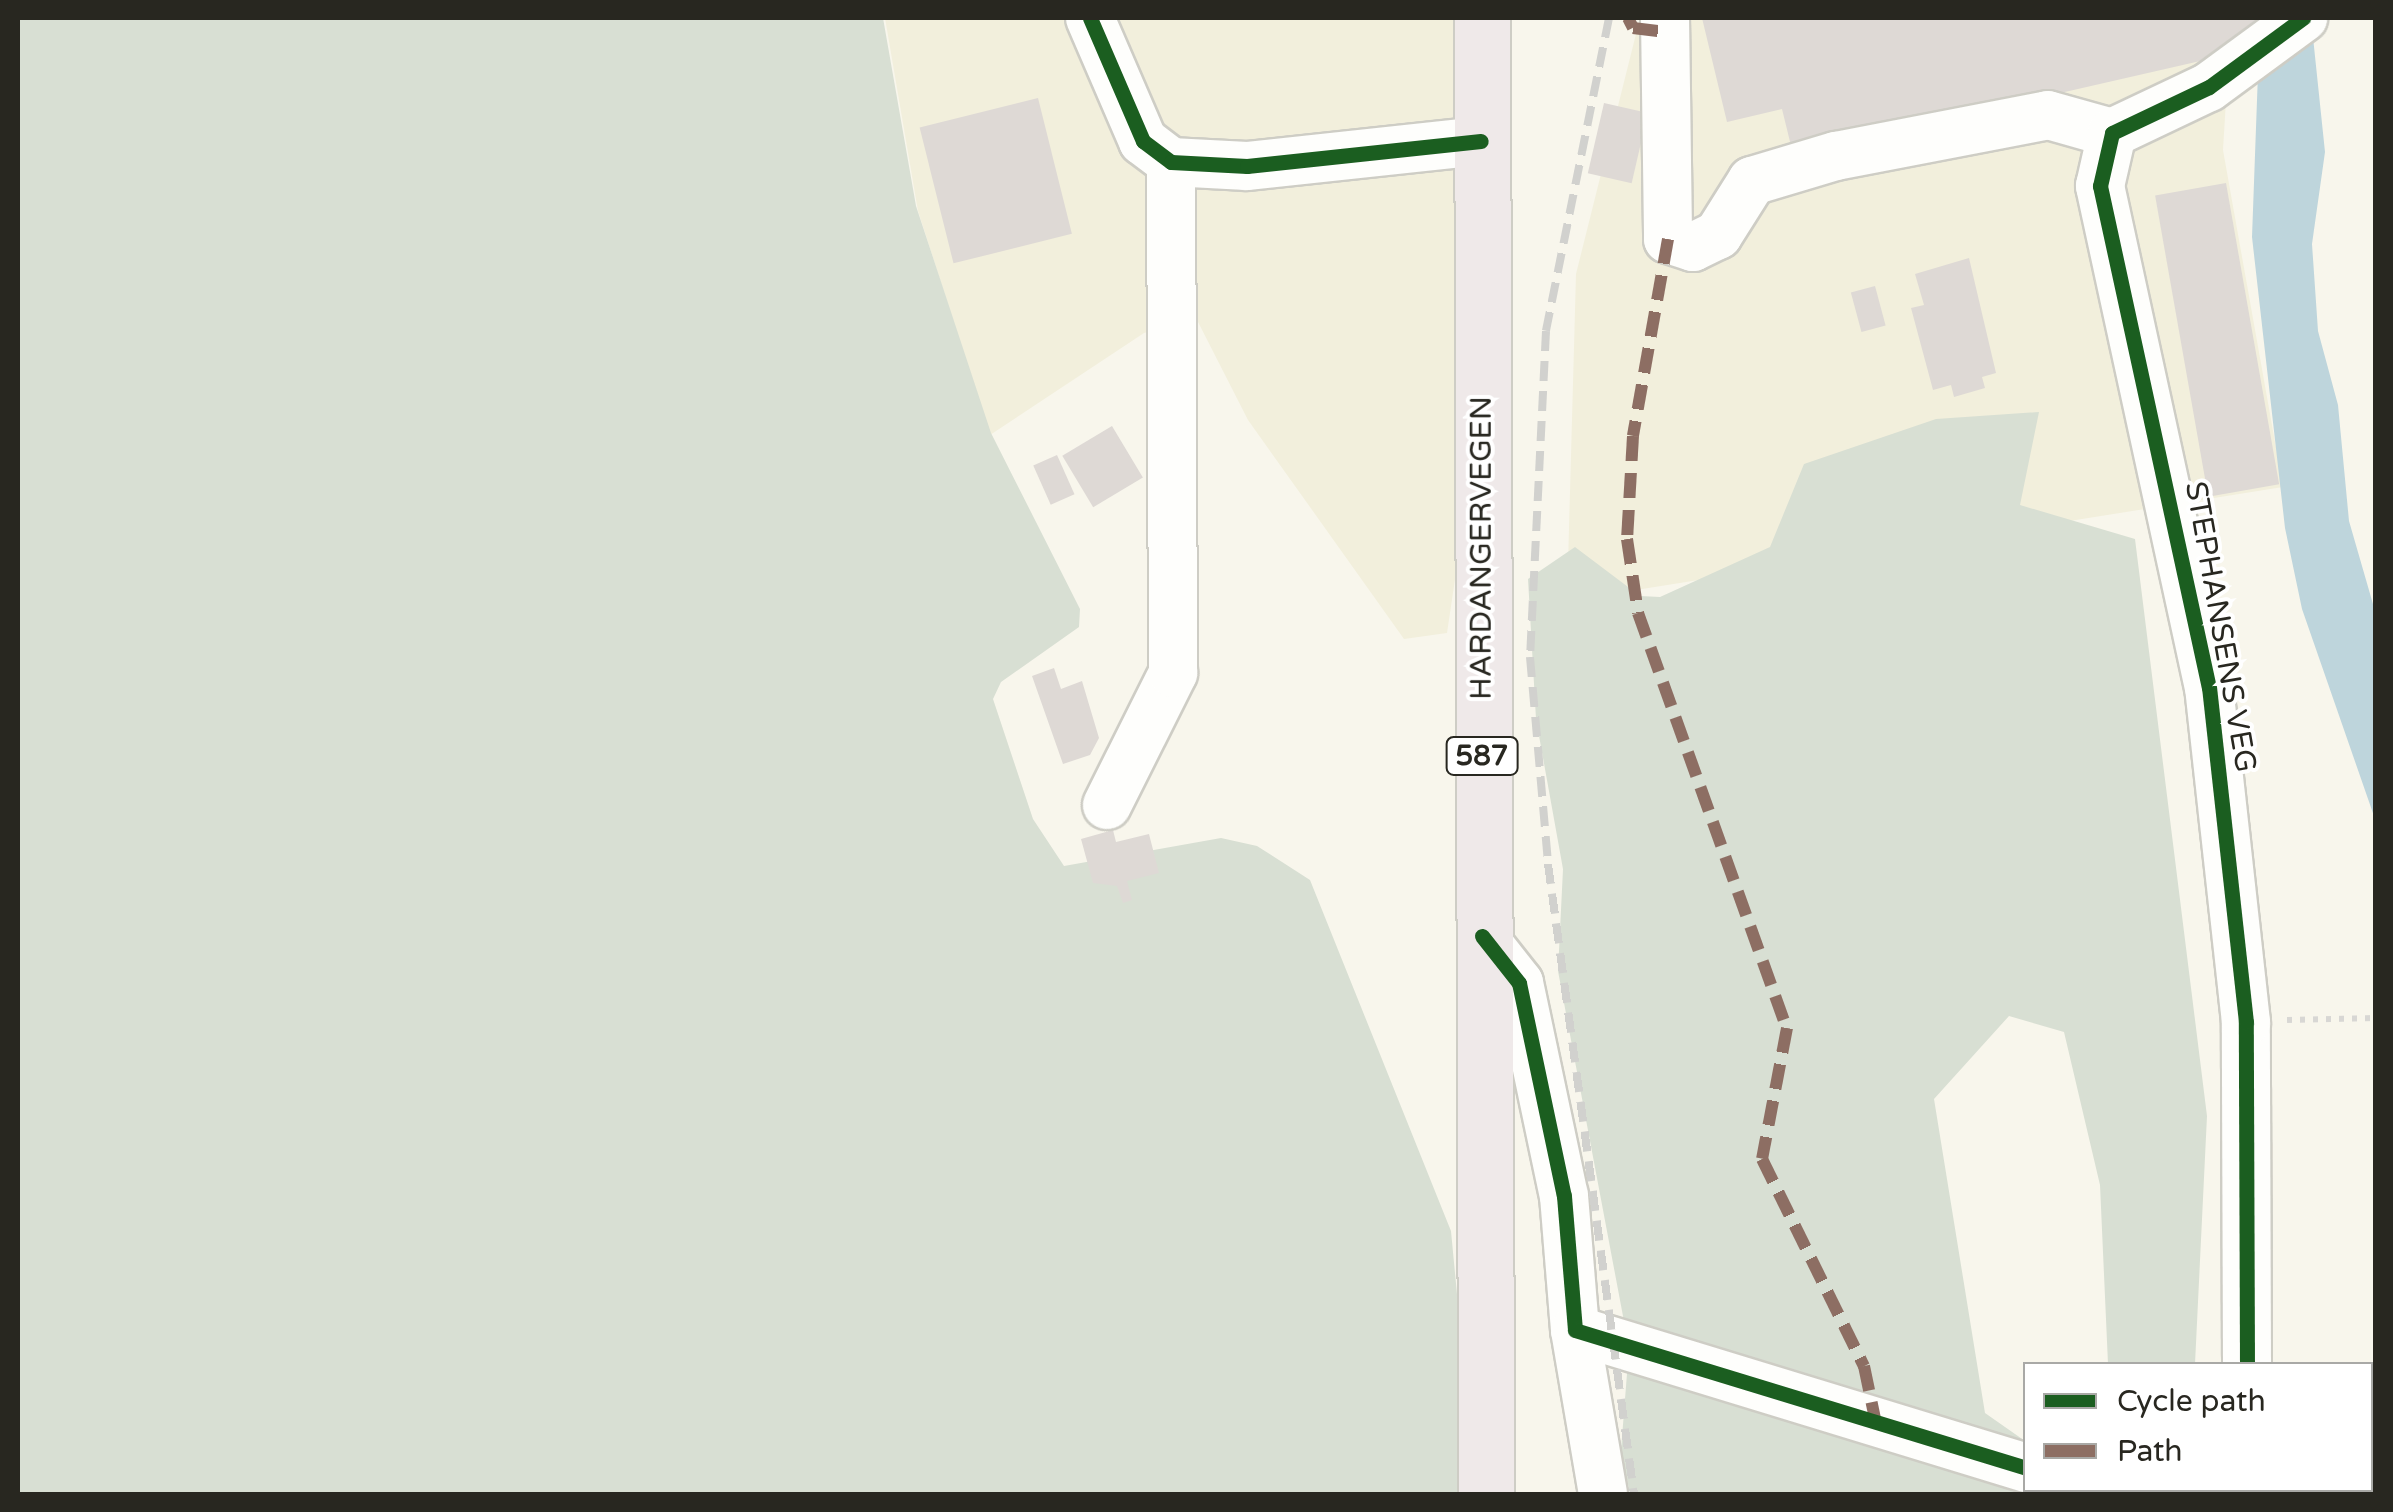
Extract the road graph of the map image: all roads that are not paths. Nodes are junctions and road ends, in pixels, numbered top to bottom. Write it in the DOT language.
graph roads {
  1 [pos="1090,18"];
  2 [pos="1482,18"];
  3 [pos="1666,18"];
  4 [pos="2303,18"];
  5 [pos="2112,133"];
  6 [pos="1482,141"];
  7 [pos="1171,162"];
  8 [pos="1107,806"];
  9 [pos="1482,936"];
  10 [pos="1575,1330"];
  11 [pos="2247,1362"];
  12 [pos="2023,1467"];
  13 [pos="1486,1494"];
  14 [pos="1603,1494"];
  1 -- 7 [label="street"];
  2 -- 6 [label="main road, HARDANGERVEGEN / 587"];
  3 -- 5 [label="street"];
  4 -- 5 [label="street"];
  5 -- 11 [label="street, STEPHANSENS VEG"];
  6 -- 7 [label="street"];
  6 -- 9 [label="main road, HARDANGERVEGEN / 587"];
  7 -- 8 [label="street"];
  9 -- 10 [label="street"];
  9 -- 13 [label="main road, HARDANGERVEGEN / 587"];
  10 -- 12 [label="street"];
  10 -- 14 [label="street"];
}
